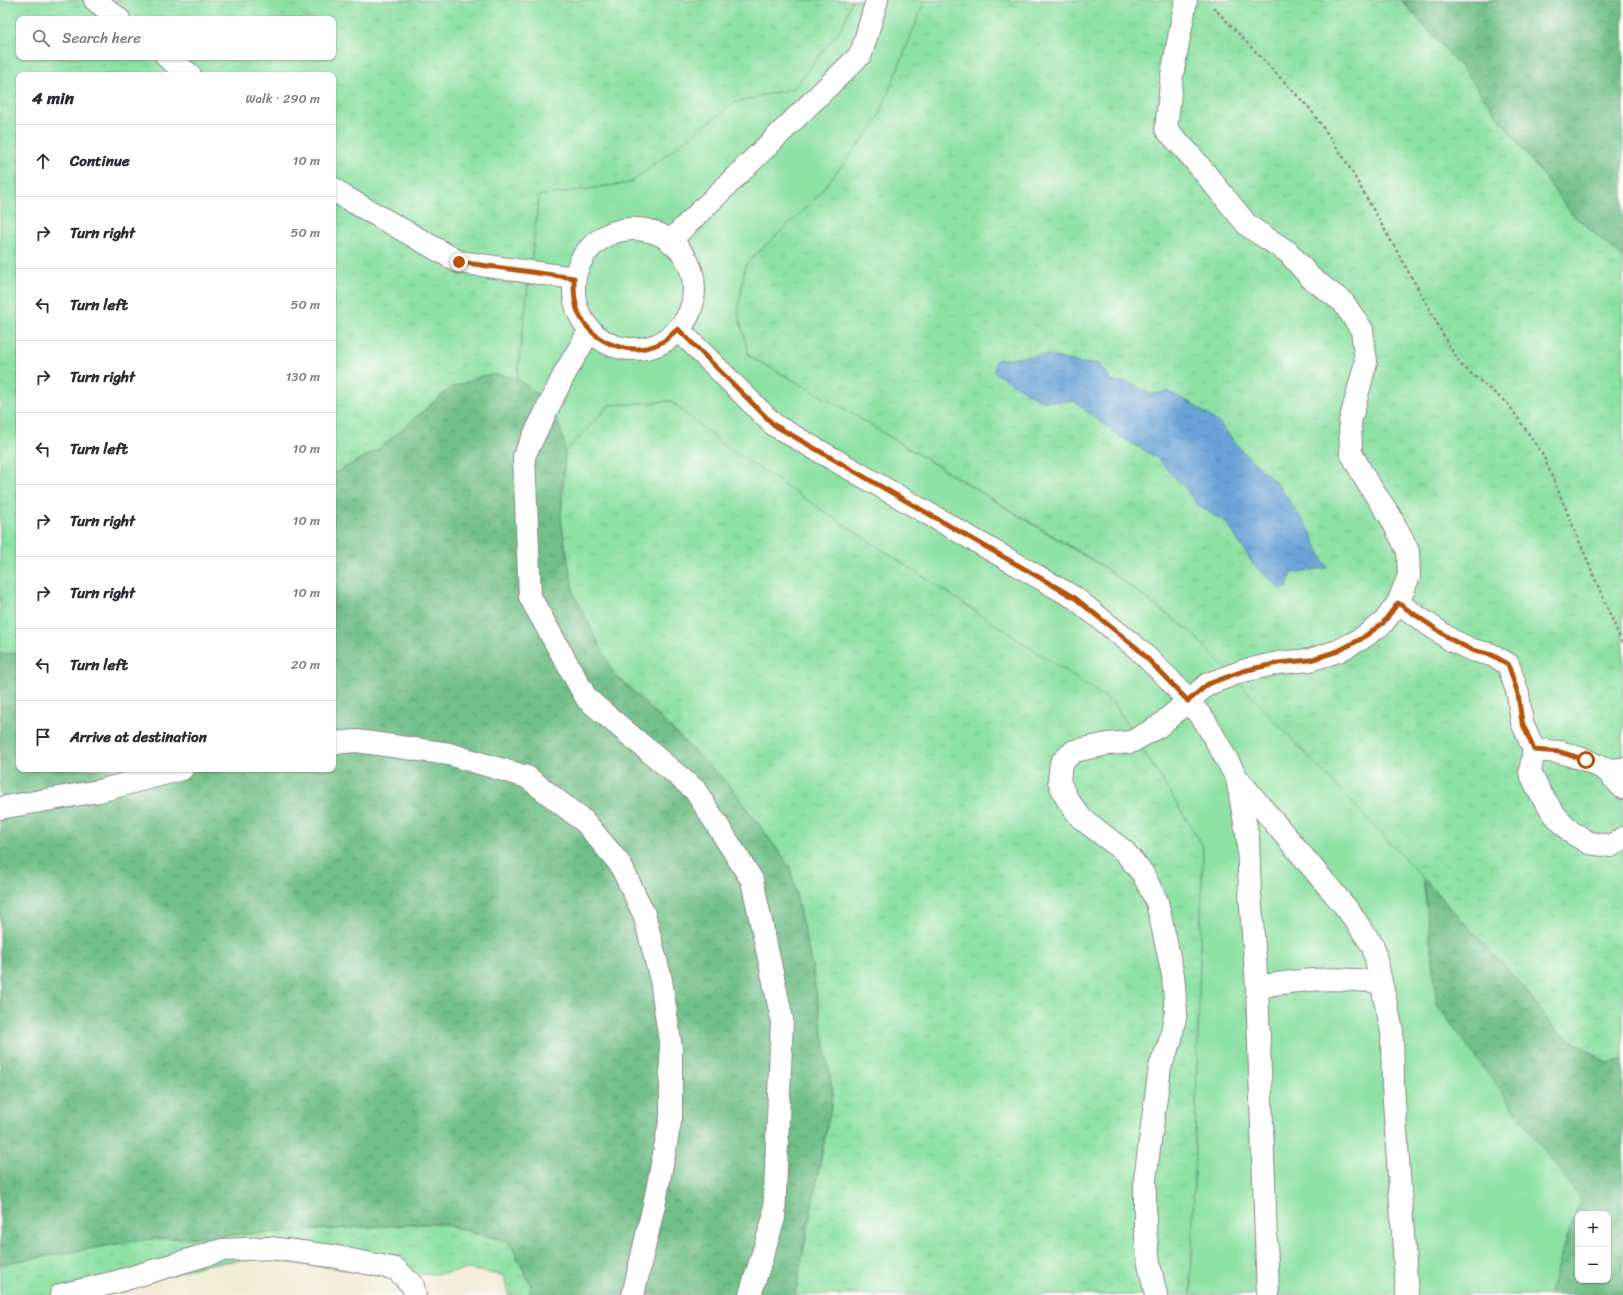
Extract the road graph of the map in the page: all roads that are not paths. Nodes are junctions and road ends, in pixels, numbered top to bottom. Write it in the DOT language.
graph roads {
  1 [pos="95,0"];
  2 [pos="877,0"];
  3 [pos="1186,0"];
  4 [pos="115,16"];
  5 [pos="171,60"];
  6 [pos="186,72"];
  7 [pos="336,190"];
  8 [pos="670,241"];
  9 [pos="574,278"];
  10 [pos="678,329"];
  11 [pos="590,330"];
  12 [pos="1398,603"];
  13 [pos="1188,701"];
  14 [pos="336,744"];
  15 [pos="1534,750"];
  16 [pos="1614,770"];
  17 [pos="171,772"];
  18 [pos="1237,778"];
  19 [pos="1623,788"];
  20 [pos="0,808"];
  21 [pos="1623,838"];
  22 [pos="1380,982"];
  23 [pos="1257,987"];
  24 [pos="61,1295"];
  25 [pos="415,1295"];
  26 [pos="633,1295"];
  27 [pos="750,1295"];
  28 [pos="1156,1295"];
  29 [pos="1268,1295"];
  30 [pos="1407,1295"];
  1 -- 4 [label="lane"];
  2 -- 8 [label="lane"];
  3 -- 12 [label="lane"];
  5 -- 6 [label="lane"];
  7 -- 9 [label="lane"];
  8 -- 9 [label="lane"];
  8 -- 10 [label="lane"];
  9 -- 11 [label="lane"];
  10 -- 11 [label="lane"];
  10 -- 13 [label="lane"];
  11 -- 27 [label="lane"];
  12 -- 13 [label="lane"];
  12 -- 15 [label="lane"];
  13 -- 18 [label="lane"];
  13 -- 28 [label="lane"];
  14 -- 26 [label="lane"];
  15 -- 16 [label="lane"];
  15 -- 21 [label="lane"];
  16 -- 19 [label="lane"];
  17 -- 20 [label="lane"];
  18 -- 22 [label="lane"];
  18 -- 23 [label="lane"];
  22 -- 23 [label="lane"];
  22 -- 30 [label="lane"];
  23 -- 29 [label="lane"];
  24 -- 25 [label="lane"];
}
